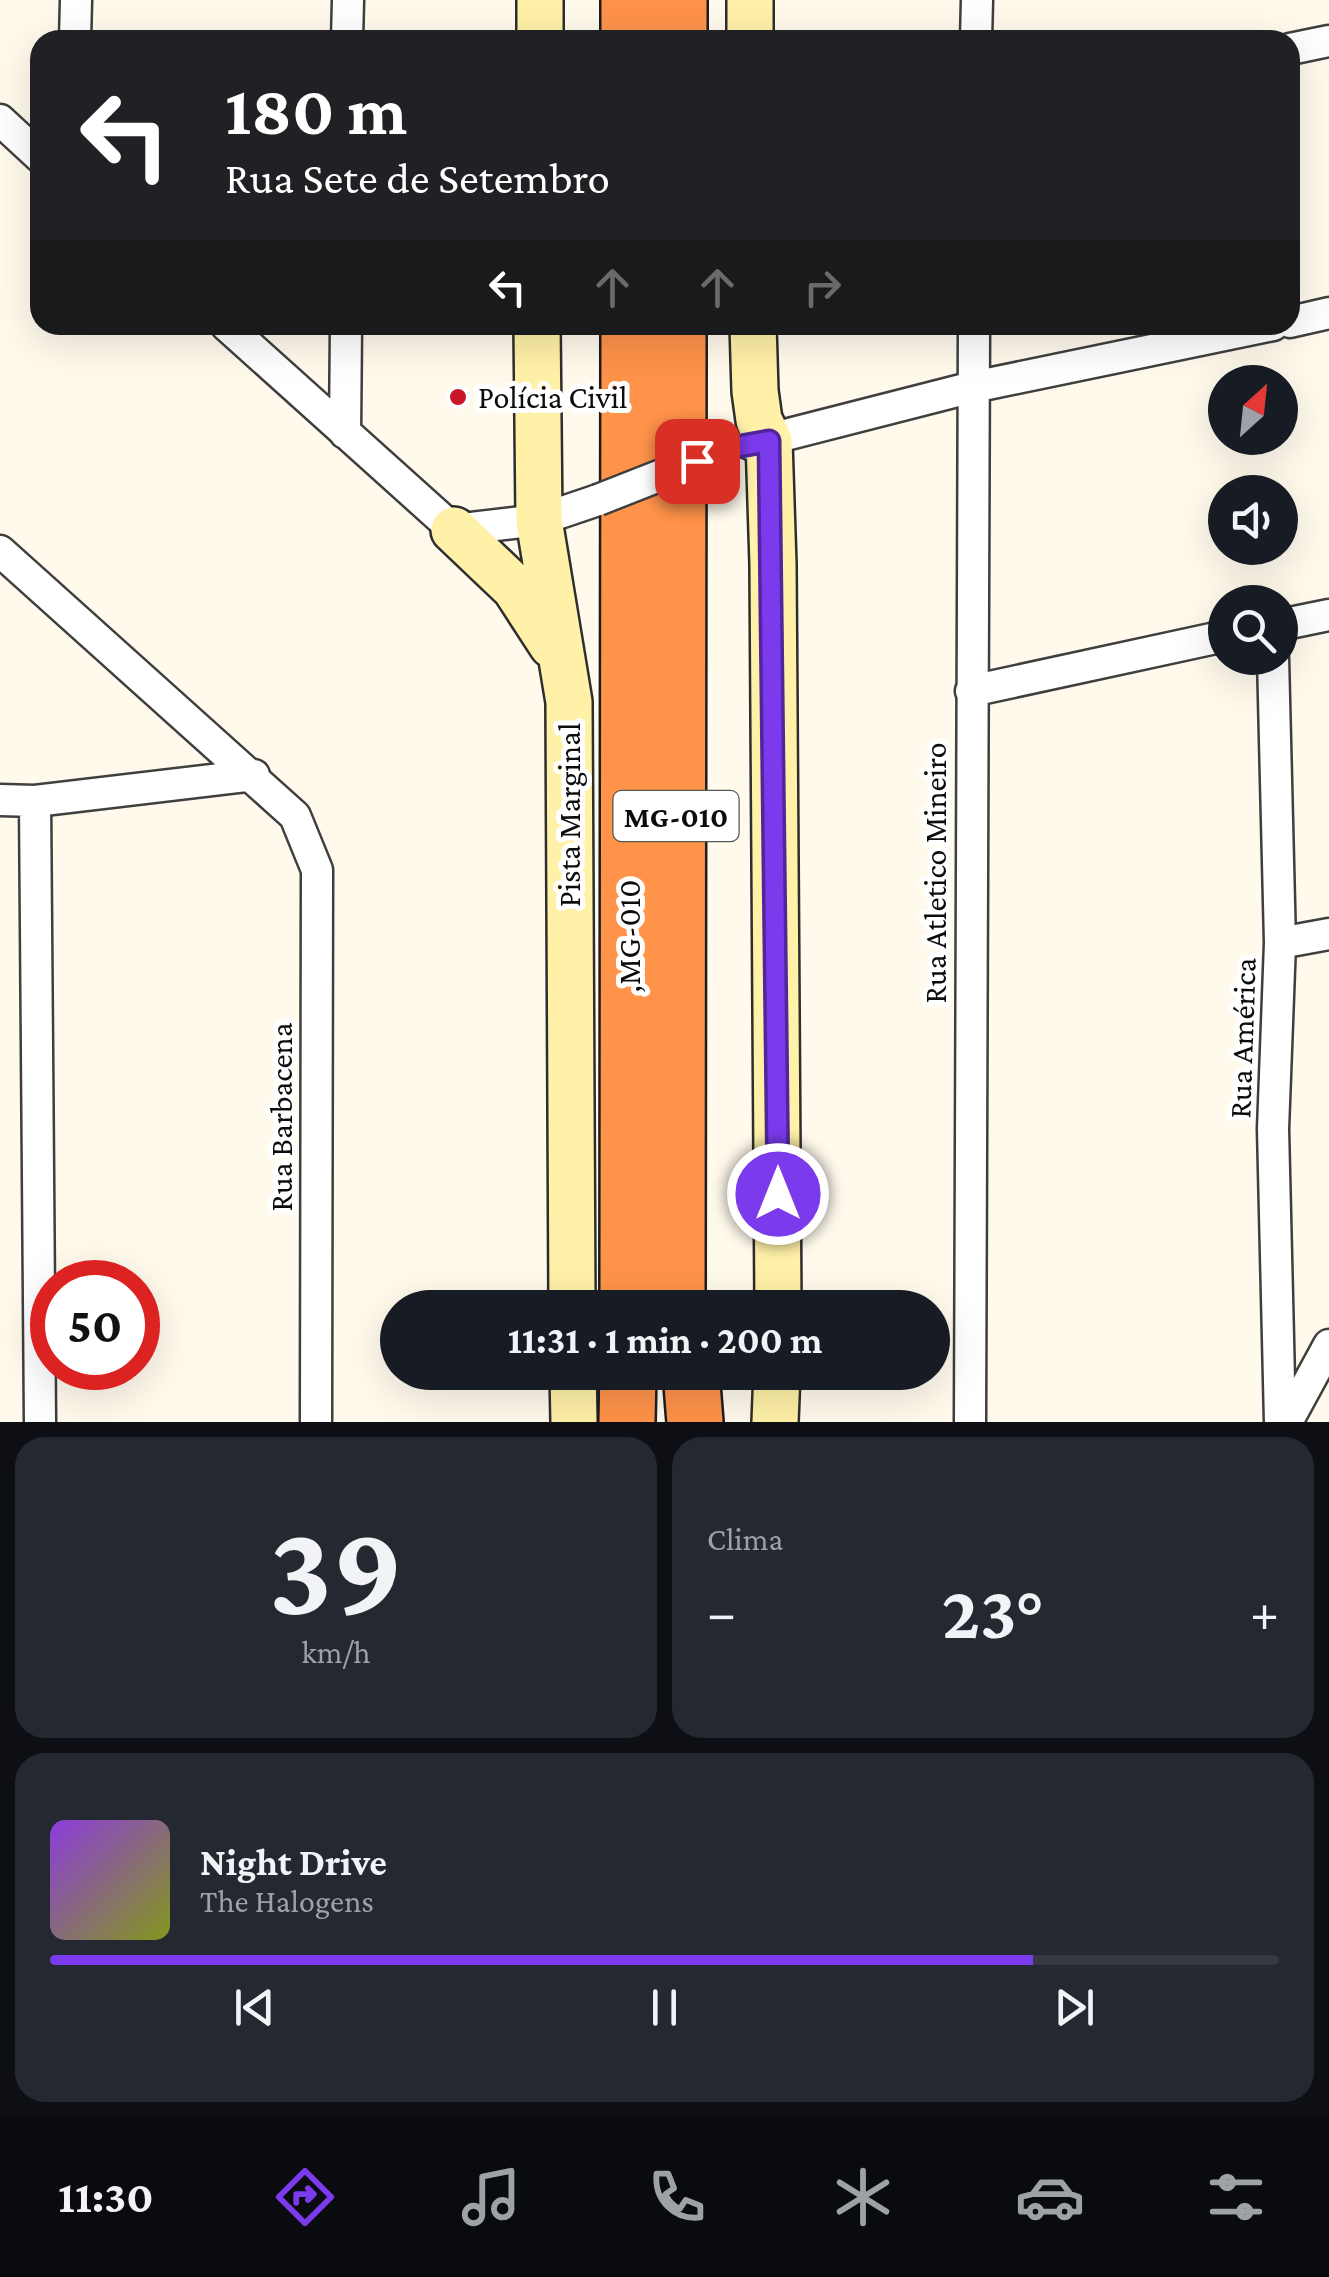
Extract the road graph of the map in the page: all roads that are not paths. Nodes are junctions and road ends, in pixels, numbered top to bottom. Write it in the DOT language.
graph roads {
  1 [pos="76,0"];
  2 [pos="348,0"];
  3 [pos="540,0"];
  4 [pos="630,0"];
  5 [pos="680,0"];
  6 [pos="750,0"];
  7 [pos="977,0"];
  8 [pos="75,30"];
  9 [pos="348,30"];
  10 [pos="540,30"];
  11 [pos="629,30"];
  12 [pos="679,30"];
  13 [pos="750,30"];
  14 [pos="976,30"];
  15 [pos="1329,41"];
  16 [pos="1300,48"];
  17 [pos="0,120"];
  18 [pos="30,147"];
  19 [pos="1329,314"];
  20 [pos="1300,320"];
  21 [pos="237,335"];
  22 [pos="346,335"];
  23 [pos="537,335"];
  24 [pos="629,335"];
  25 [pos="678,335"];
  26 [pos="753,335"];
  27 [pos="974,335"];
  28 [pos="1225,335"];
  29 [pos="973,387"];
  30 [pos="345,434"];
  31 [pos="750,444"];
  32 [pos="540,520"];
  33 [pos="454,530"];
  34 [pos="0,551"];
  35 [pos="1329,615"];
  36 [pos="1298,621"];
  37 [pos="1208,640"];
  38 [pos="564,663"];
  39 [pos="1273,675"];
  40 [pos="970,691"];
  41 [pos="254,775"];
  42 [pos="0,800"];
  43 [pos="36,801"];
  44 [pos="1329,934"];
  45 [pos="1280,943"];
  46 [pos="572,1290"];
  47 [pos="628,1290"];
  48 [pos="678,1290"];
  49 [pos="778,1290"];
  50 [pos="1329,1344"];
  51 [pos="574,1390"];
  52 [pos="628,1390"];
  53 [pos="678,1390"];
  54 [pos="692,1390"];
  55 [pos="777,1390"];
  56 [pos="40,1422"];
  57 [pos="316,1422"];
  58 [pos="574,1422"];
  59 [pos="627,1422"];
  60 [pos="678,1422"];
  61 [pos="695,1422"];
  62 [pos="774,1422"];
  63 [pos="970,1422"];
  64 [pos="1283,1422"];
  1 -- 8 [label="street"];
  2 -- 9 [label="street"];
  3 -- 10 [label="main road"];
  4 -- 11 [label="highway"];
  5 -- 12 [label="highway"];
  6 -- 13 [label="main road"];
  7 -- 14 [label="street"];
  15 -- 16 [label="street"];
  17 -- 18 [label="street"];
  19 -- 20 [label="street"];
  21 -- 30 [label="street"];
  22 -- 30 [label="street"];
  23 -- 32 [label="main road, Pista Marginal / MG-010"];
  24 -- 47 [label="highway, ,MG-010 / MG-010"];
  25 -- 48 [label="highway, MG-010 / MG-010"];
  26 -- 31 [label="main road, MG-010"];
  27 -- 29 [label="street, Rua Atletico Mineiro"];
  28 -- 29 [label="street"];
  29 -- 31 [label="street"];
  29 -- 40 [label="street, Rua Atletico Mineiro"];
  30 -- 33 [label="street"];
  31 -- 32 [label="street, bridge"];
  31 -- 49 [label="main road, MG-010"];
  32 -- 33 [label="street"];
  32 -- 38 [label="main road, Pista Marginal / MG-010"];
  33 -- 38 [label="main road"];
  34 -- 41 [label="street"];
  35 -- 36 [label="street"];
  37 -- 40 [label="street"];
  38 -- 46 [label="main road, Pista Marginal / MG-010"];
  39 -- 45 [label="street, Rua América"];
  40 -- 63 [label="street, Rua Atletico Mineiro"];
  41 -- 43 [label="street"];
  41 -- 57 [label="street, Rua Barbacena"];
  42 -- 43 [label="street"];
  43 -- 56 [label="street"];
  44 -- 45 [label="street"];
  45 -- 64 [label="street, Rua América"];
  50 -- 64 [label="street"];
  51 -- 58 [label="main road"];
  52 -- 59 [label="highway"];
  53 -- 60 [label="highway"];
  54 -- 61 [label="highway"];
  55 -- 62 [label="main road"];
}
